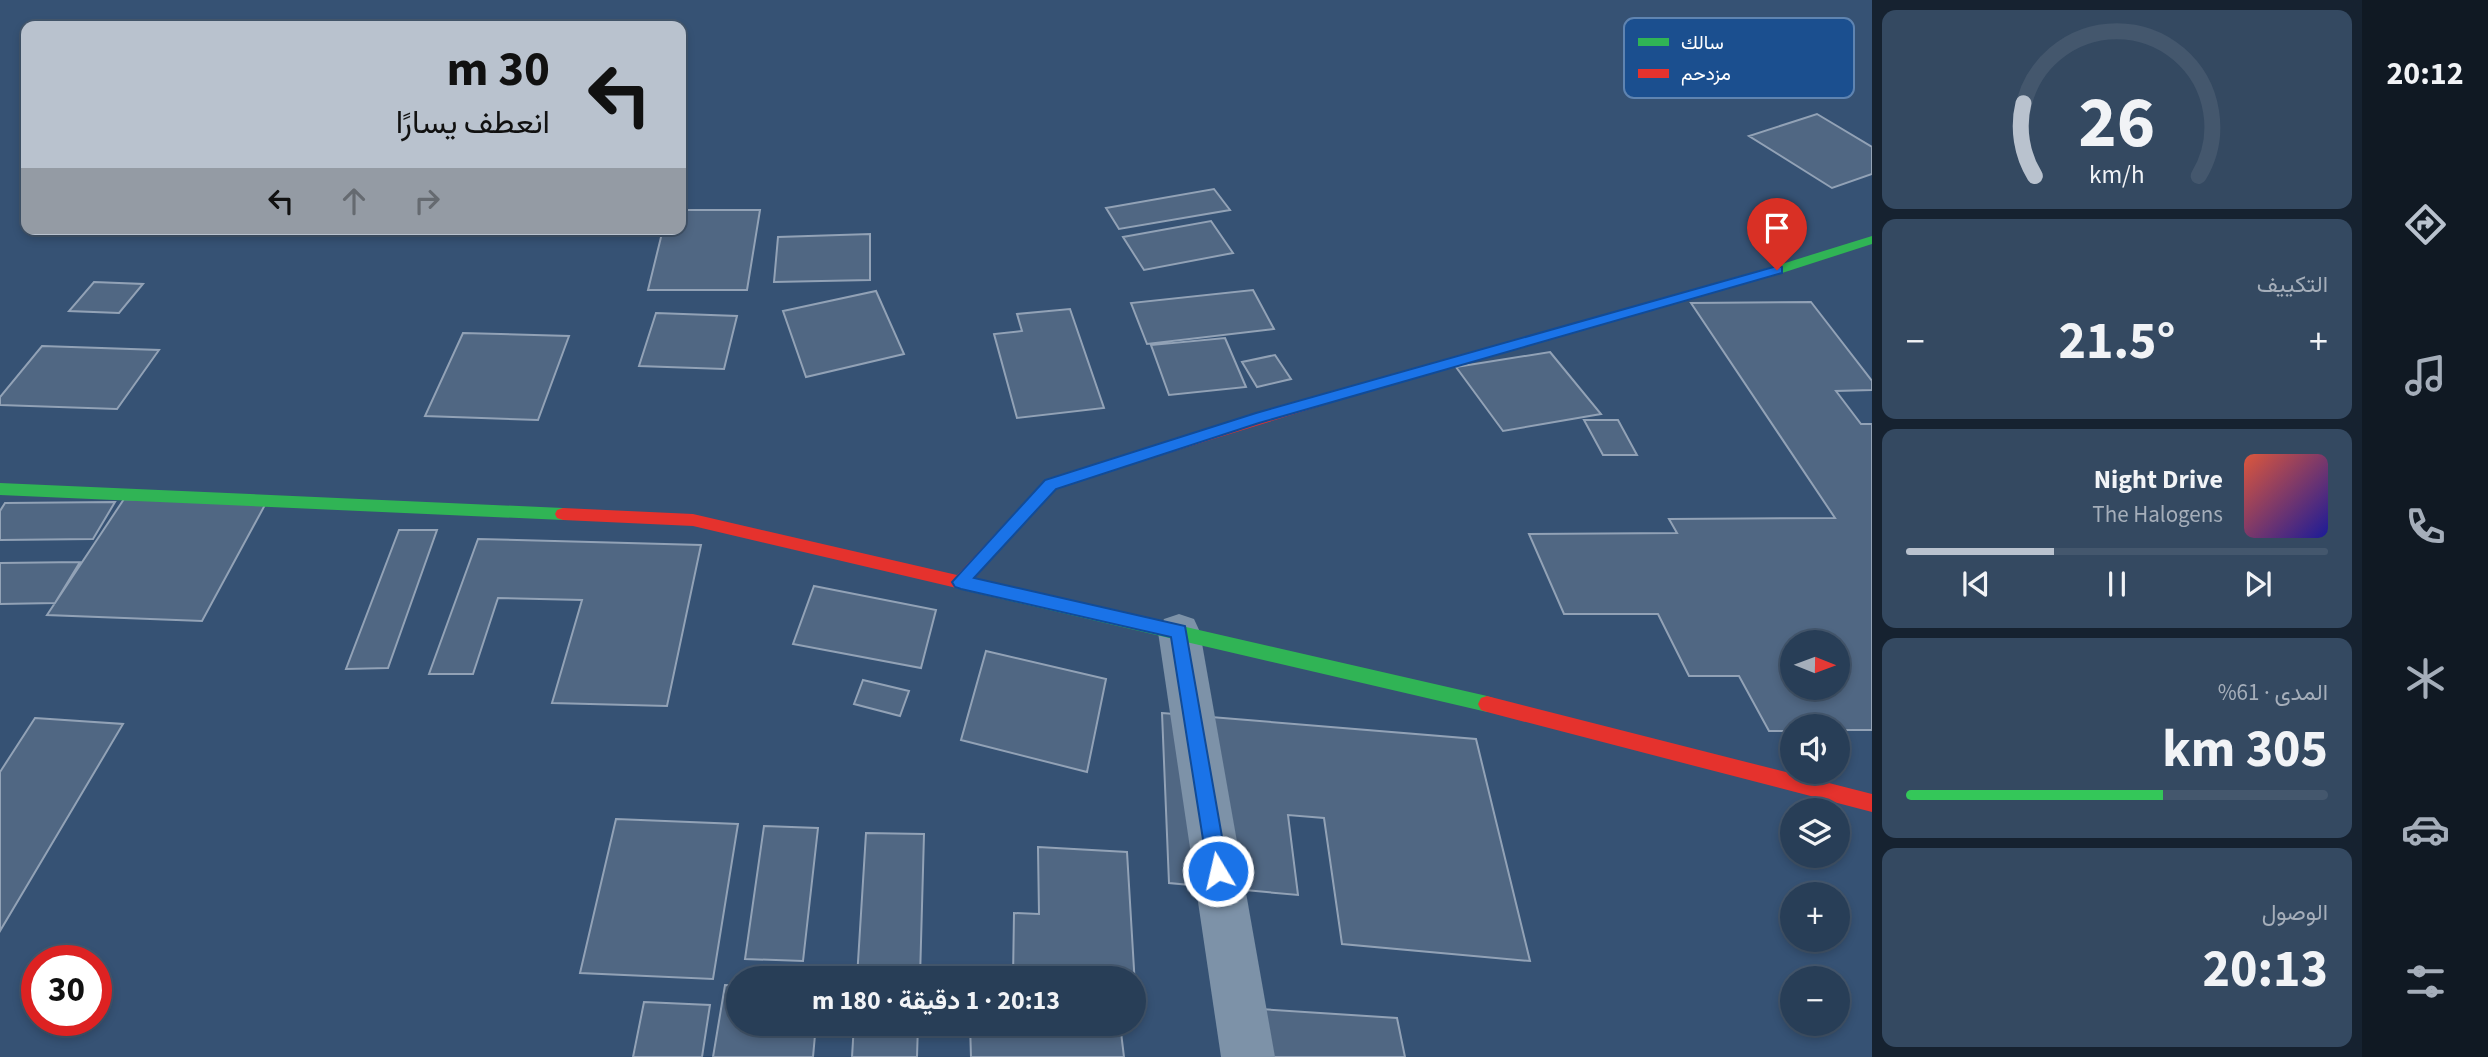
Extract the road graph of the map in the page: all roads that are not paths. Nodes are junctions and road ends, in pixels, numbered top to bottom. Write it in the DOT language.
graph roads {
  1 [pos="1872,240"];
  2 [pos="0,489"];
  3 [pos="961,582"];
  4 [pos="1178,632"];
  5 [pos="1872,803"];
  6 [pos="1248,1057"];
  1 -- 3 [label="main road"];
  2 -- 3 [label="main road"];
  3 -- 4 [label="main road"];
  4 -- 5 [label="main road"];
  4 -- 6 [label="street"];
}
